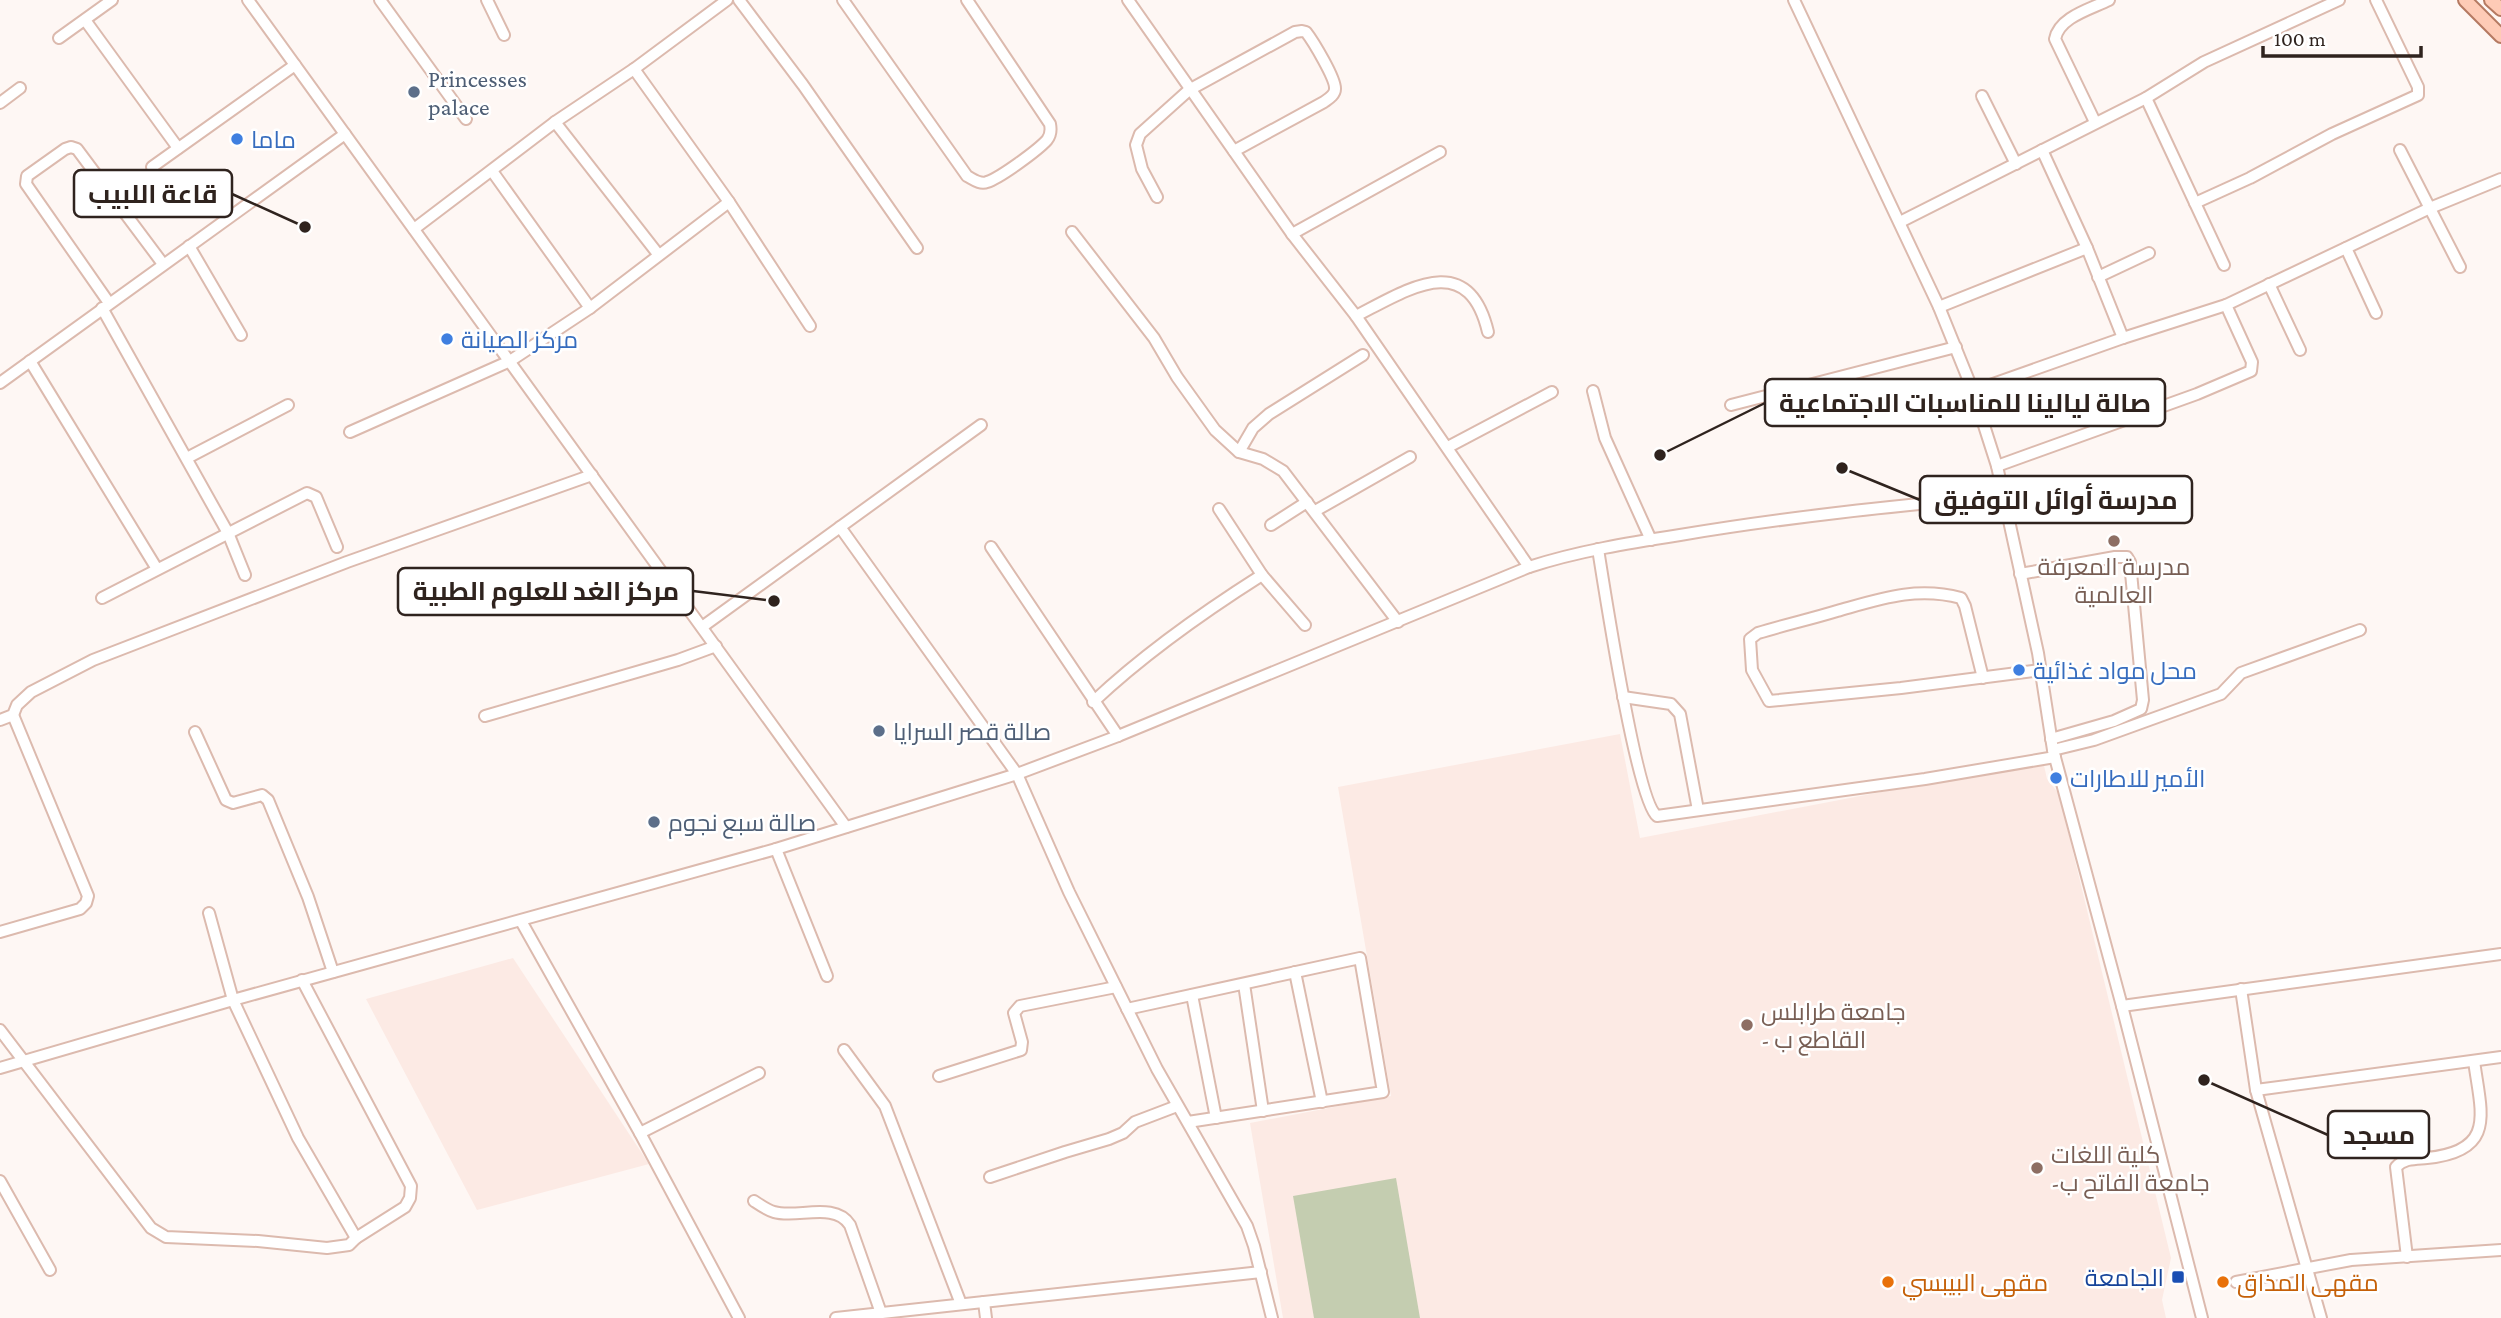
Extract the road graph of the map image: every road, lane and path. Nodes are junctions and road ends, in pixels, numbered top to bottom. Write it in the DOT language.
graph roads {
  1 [pos="112,0"];
  2 [pos="248,0"];
  3 [pos="380,0"];
  4 [pos="487,0"];
  5 [pos="727,0"];
  6 [pos="739,0"];
  7 [pos="843,0"];
  8 [pos="967,0"];
  9 [pos="1128,0"];
  10 [pos="1794,0"];
  11 [pos="2109,0"];
  12 [pos="2339,0"];
  13 [pos="2376,0"];
  14 [pos="2465,0"];
  15 [pos="2491,0"];
  16 [pos="2501,9"];
  17 [pos="85,20"];
  18 [pos="504,36"];
  19 [pos="2501,36"];
  20 [pos="59,38"];
  21 [pos="295,65"];
  22 [pos="634,69"];
  23 [pos="20,89"];
  24 [pos="1189,90"];
  25 [pos="1982,96"];
  26 [pos="2146,98"];
  27 [pos="0,103"];
  28 [pos="466,120"];
  29 [pos="555,122"];
  30 [pos="2095,122"];
  31 [pos="345,134"];
  32 [pos="178,148"];
  33 [pos="2042,150"];
  34 [pos="2400,150"];
  35 [pos="1234,151"];
  36 [pos="1440,152"];
  37 [pos="2016,164"];
  38 [pos="152,167"];
  39 [pos="492,171"];
  40 [pos="2501,178"];
  41 [pos="1157,197"];
  42 [pos="729,202"];
  43 [pos="2195,203"];
  44 [pos="2430,208"];
  45 [pos="1900,222"];
  46 [pos="414,229"];
  47 [pos="1072,232"];
  48 [pos="1292,234"];
  49 [pos="190,246"];
  50 [pos="2346,247"];
  51 [pos="917,248"];
  52 [pos="2087,248"];
  53 [pos="2149,253"];
  54 [pos="658,254"];
  55 [pos="163,264"];
  56 [pos="2224,265"];
  57 [pos="2460,267"];
  58 [pos="2098,277"];
  59 [pos="2269,284"];
  60 [pos="2226,305"];
  61 [pos="105,306"];
  62 [pos="1940,307"];
  63 [pos="590,308"];
  64 [pos="2376,313"];
  65 [pos="1356,316"];
  66 [pos="810,326"];
  67 [pos="1488,331"];
  68 [pos="241,335"];
  69 [pos="2123,338"];
  70 [pos="1955,347"];
  71 [pos="2300,350"];
  72 [pos="1363,355"];
  73 [pos="30,360"];
  74 [pos="510,361"];
  75 [pos="0,383"];
  76 [pos="1592,391"];
  77 [pos="1973,391"];
  78 [pos="1552,393"];
  79 [pos="288,405"];
  80 [pos="1731,405"];
  81 [pos="981,425"];
  82 [pos="350,432"];
  83 [pos="1448,447"];
  84 [pos="1239,452"];
  85 [pos="1410,457"];
  86 [pos="187,458"];
  87 [pos="1997,466"];
  88 [pos="592,475"];
  89 [pos="2003,496"];
  90 [pos="1307,502"];
  91 [pos="1219,509"];
  92 [pos="1315,511"];
  93 [pos="1271,525"];
  94 [pos="840,527"];
  95 [pos="228,533"];
  96 [pos="1651,540"];
  97 [pos="337,547"];
  98 [pos="990,547"];
  99 [pos="1598,549"];
  100 [pos="1529,567"];
  101 [pos="157,569"];
  102 [pos="2020,574"];
  103 [pos="245,575"];
  104 [pos="1262,575"];
  105 [pos="102,598"];
  106 [pos="1398,622"];
  107 [pos="1305,625"];
  108 [pos="702,626"];
  109 [pos="2360,630"];
  110 [pos="716,646"];
  111 [pos="2041,670"];
  112 [pos="1983,678"];
  113 [pos="1623,697"];
  114 [pos="1093,702"];
  115 [pos="13,715"];
  116 [pos="485,716"];
  117 [pos="0,720"];
  118 [pos="195,732"];
  119 [pos="1118,737"];
  120 [pos="2053,748"];
  121 [pos="1017,774"];
  122 [pos="1698,810"];
  123 [pos="846,827"];
  124 [pos="776,849"];
  125 [pos="209,914"];
  126 [pos="521,921"];
  127 [pos="0,932"];
  128 [pos="2501,954"];
  129 [pos="333,972"];
  130 [pos="1295,972"];
  131 [pos="827,976"];
  132 [pos="302,981"];
  133 [pos="1244,984"];
  134 [pos="1116,987"];
  135 [pos="2241,989"];
  136 [pos="1192,995"];
  137 [pos="233,1000"];
  138 [pos="2122,1006"];
  139 [pos="1127,1009"];
  140 [pos="0,1030"];
  141 [pos="844,1050"];
  142 [pos="2501,1057"];
  143 [pos="2474,1060"];
  144 [pos="22,1062"];
  145 [pos="0,1068"];
  146 [pos="759,1073"];
  147 [pos="939,1076"];
  148 [pos="2256,1090"];
  149 [pos="1322,1101"];
  150 [pos="1177,1106"];
  151 [pos="1263,1111"];
  152 [pos="1216,1118"];
  153 [pos="1188,1122"];
  154 [pos="640,1133"];
  155 [pos="990,1178"];
  156 [pos="0,1181"];
  157 [pos="754,1201"];
  158 [pos="356,1238"];
  159 [pos="2501,1250"];
  160 [pos="2407,1257"];
  161 [pos="2306,1268"];
  162 [pos="50,1270"];
  163 [pos="1261,1272"];
  164 [pos="2235,1282"];
  165 [pos="984,1302"];
  166 [pos="961,1304"];
  167 [pos="881,1313"];
  168 [pos="738,1318"];
  169 [pos="836,1318"];
  170 [pos="986,1318"];
  171 [pos="1272,1318"];
  172 [pos="2202,1318"];
  173 [pos="2321,1318"];
  1 -- 17 [label="street"];
  2 -- 21 [label="street"];
  3 -- 28 [label="street"];
  4 -- 18 [label="street"];
  5 -- 22 [label="street"];
  6 -- 51 [label="street"];
  7 -- 8 [label="street"];
  9 -- 24 [label="street"];
  10 -- 45 [label="street"];
  11 -- 30 [label="street"];
  12 -- 26 [label="street"];
  13 -- 43 [label="street"];
  14 -- 19 [label="main road"];
  15 -- 16 [label="main road"];
  17 -- 20 [label="street"];
  17 -- 32 [label="street"];
  21 -- 31 [label="street"];
  21 -- 32 [label="street"];
  22 -- 29 [label="street"];
  22 -- 42 [label="street"];
  23 -- 27 [label="street"];
  24 -- 35 [label="street"];
  24 -- 35 [label="street"];
  24 -- 41 [label="street"];
  25 -- 37 [label="street"];
  26 -- 30 [label="street"];
  26 -- 43 [label="street"];
  29 -- 39 [label="street"];
  29 -- 54 [label="street"];
  30 -- 33 [label="street"];
  31 -- 46 [label="street"];
  31 -- 49 [label="street"];
  32 -- 38 [label="street"];
  33 -- 37 [label="street"];
  33 -- 52 [label="street"];
  34 -- 44 [label="street"];
  35 -- 48 [label="street"];
  36 -- 48 [label="street"];
  37 -- 45 [label="street"];
  39 -- 46 [label="street"];
  39 -- 63 [label="street"];
  40 -- 44 [label="street"];
  42 -- 54 [label="street"];
  42 -- 66 [label="street"];
  43 -- 56 [label="street"];
  44 -- 50 [label="street"];
  44 -- 57 [label="street"];
  45 -- 62 [label="street"];
  46 -- 74 [label="street"];
  47 -- 84 [label="street"];
  48 -- 65 [label="street"];
  49 -- 55 [label="street"];
  49 -- 68 [label="street"];
  50 -- 59 [label="street"];
  50 -- 64 [label="street"];
  52 -- 58 [label="street"];
  52 -- 62 [label="street"];
  53 -- 58 [label="street"];
  54 -- 63 [label="street"];
  55 -- 61 [label="street"];
  55 -- 61 [label="street"];
  58 -- 69 [label="street"];
  59 -- 60 [label="street"];
  59 -- 71 [label="street"];
  60 -- 69 [label="street"];
  60 -- 87 [label="street"];
  61 -- 73 [label="street"];
  61 -- 86 [label="street"];
  62 -- 70 [label="street"];
  63 -- 74 [label="street"];
  65 -- 67 [label="street"];
  65 -- 83 [label="street"];
  69 -- 77 [label="street"];
  70 -- 77 [label="street"];
  70 -- 80 [label="street"];
  72 -- 84 [label="street"];
  73 -- 75 [label="street"];
  73 -- 101 [label="street"];
  74 -- 82 [label="street"];
  74 -- 88 [label="street"];
  76 -- 96 [label="street"];
  77 -- 87 [label="street"];
  78 -- 83 [label="street"];
  79 -- 86 [label="street"];
  81 -- 94 [label="street"];
  83 -- 100 [label="street"];
  84 -- 90 [label="street"];
  85 -- 92 [label="street"];
  86 -- 95 [label="street"];
  87 -- 89 [label="street"];
  88 -- 108 [label="street"];
  88 -- 115 [label="street"];
  89 -- 96 [label="street"];
  89 -- 102 [label="street"];
  90 -- 92 [label="street"];
  90 -- 93 [label="street"];
  91 -- 104 [label="street"];
  92 -- 106 [label="street"];
  94 -- 108 [label="street"];
  94 -- 121 [label="street"];
  95 -- 97 [label="street"];
  95 -- 101 [label="street"];
  95 -- 103 [label="street"];
  96 -- 99 [label="street"];
  98 -- 114 [label="street"];
  99 -- 100 [label="street"];
  99 -- 113 [label="street"];
  100 -- 106 [label="street"];
  101 -- 105 [label="street"];
  102 -- 111 [label="street"];
  102 -- 120 [label="street"];
  104 -- 107 [label="street"];
  104 -- 114 [label="street"];
  106 -- 119 [label="street"];
  108 -- 110 [label="street"];
  109 -- 120 [label="street"];
  110 -- 116 [label="street"];
  110 -- 123 [label="street"];
  111 -- 112 [label="street"];
  111 -- 120 [label="street"];
  112 -- 112 [label="street"];
  113 -- 122 [label="street"];
  113 -- 122 [label="street"];
  114 -- 119 [label="street"];
  115 -- 117 [label="street"];
  115 -- 127 [label="street"];
  118 -- 129 [label="street"];
  119 -- 121 [label="street"];
  120 -- 122 [label="street"];
  120 -- 138 [label="street"];
  121 -- 123 [label="street"];
  121 -- 134 [label="street"];
  123 -- 124 [label="street"];
  124 -- 126 [label="street"];
  124 -- 131 [label="street"];
  125 -- 137 [label="street"];
  126 -- 129 [label="street"];
  126 -- 154 [label="street"];
  128 -- 135 [label="street"];
  129 -- 132 [label="street"];
  130 -- 133 [label="street"];
  130 -- 149 [label="street"];
  130 -- 149 [label="street"];
  132 -- 137 [label="street"];
  132 -- 158 [label="street"];
  133 -- 136 [label="street"];
  133 -- 151 [label="street"];
  134 -- 139 [label="street"];
  134 -- 147 [label="street"];
  135 -- 138 [label="street"];
  135 -- 148 [label="street"];
  136 -- 139 [label="street"];
  136 -- 152 [label="street"];
  137 -- 144 [label="street"];
  137 -- 158 [label="street"];
  138 -- 172 [label="street"];
  139 -- 150 [label="street"];
  140 -- 144 [label="street"];
  141 -- 166 [label="street"];
  142 -- 143 [label="street"];
  143 -- 148 [label="street"];
  143 -- 160 [label="street"];
  144 -- 145 [label="street"];
  144 -- 158 [label="street"];
  146 -- 154 [label="street"];
  148 -- 161 [label="street"];
  149 -- 151 [label="street"];
  150 -- 153 [label="street"];
  150 -- 155 [label="street"];
  151 -- 152 [label="street"];
  152 -- 153 [label="street"];
  153 -- 163 [label="street"];
  154 -- 168 [label="street"];
  156 -- 162 [label="street"];
  157 -- 167 [label="street"];
  159 -- 160 [label="street"];
  160 -- 161 [label="street"];
  161 -- 164 [label="street"];
  161 -- 173 [label="street"];
  163 -- 165 [label="street"];
  163 -- 171 [label="street"];
  165 -- 166 [label="street"];
  165 -- 170 [label="street"];
  166 -- 167 [label="street"];
  167 -- 169 [label="street"];
}
